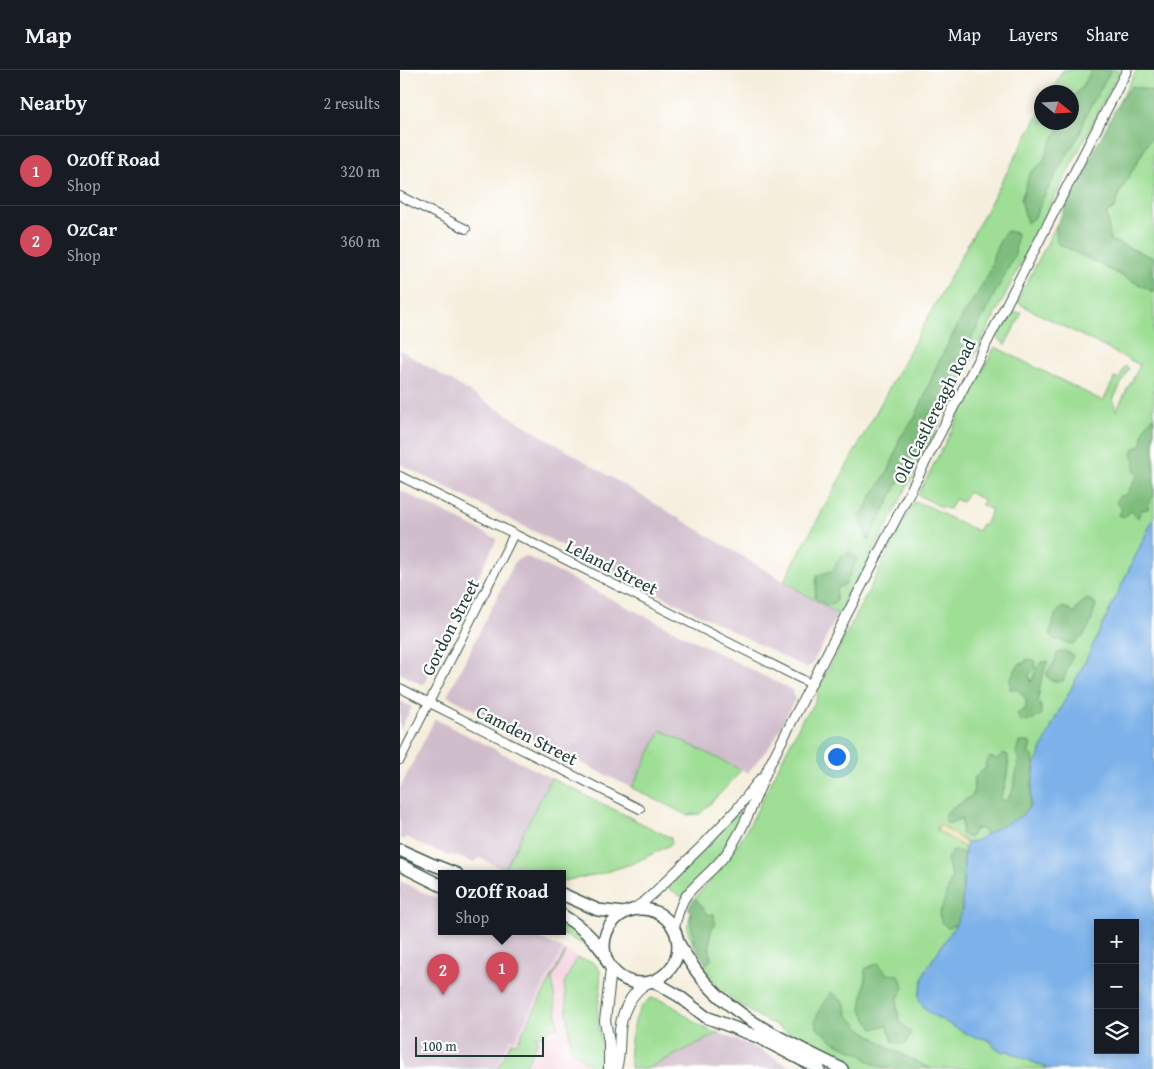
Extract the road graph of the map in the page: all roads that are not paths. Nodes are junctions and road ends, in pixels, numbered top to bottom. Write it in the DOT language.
graph roads {
  1 [pos="1127,70"];
  2 [pos="400,196"];
  3 [pos="466,229"];
  4 [pos="400,476"];
  5 [pos="514,534"];
  6 [pos="811,684"];
  7 [pos="400,688"];
  8 [pos="429,702"];
  9 [pos="400,760"];
  10 [pos="769,766"];
  11 [pos="640,809"];
  12 [pos="400,850"];
  13 [pos="400,864"];
  14 [pos="447,870"];
  15 [pos="438,884"];
  16 [pos="566,896"];
  17 [pos="628,911"];
  18 [pos="566,918"];
  19 [pos="676,935"];
  20 [pos="604,954"];
  21 [pos="611,969"];
  22 [pos="650,982"];
  23 [pos="609,1069"];
  24 [pos="616,1069"];
  25 [pos="818,1069"];
  26 [pos="842,1069"];
  1 -- 6 [label="street, Old Castlereagh Road"];
  2 -- 3 [label="street"];
  4 -- 5 [label="street, Leland Street"];
  5 -- 6 [label="street, Leland Street"];
  5 -- 8 [label="street, Gordon Street"];
  6 -- 10 [label="street, Old Castlereagh Road"];
  7 -- 8 [label="street, Camden Street"];
  8 -- 9 [label="street, Gordon Street"];
  8 -- 11 [label="street, Camden Street"];
  10 -- 17 [label="street, Old Castlereagh Road"];
  10 -- 19 [label="street, Old Castlereagh Road"];
  12 -- 14 [label="main road"];
  13 -- 15 [label="main road"];
  16 -- 17 [label="main road"];
  17 -- 19 [label="main road"];
  17 -- 20 [label="main road"];
  18 -- 20 [label="main road"];
  19 -- 22 [label="main road"];
  19 -- 26 [label="main road"];
  20 -- 21 [label="main road"];
  21 -- 22 [label="main road"];
  21 -- 23 [label="main road"];
  22 -- 24 [label="main road"];
  22 -- 25 [label="main road"];
}
